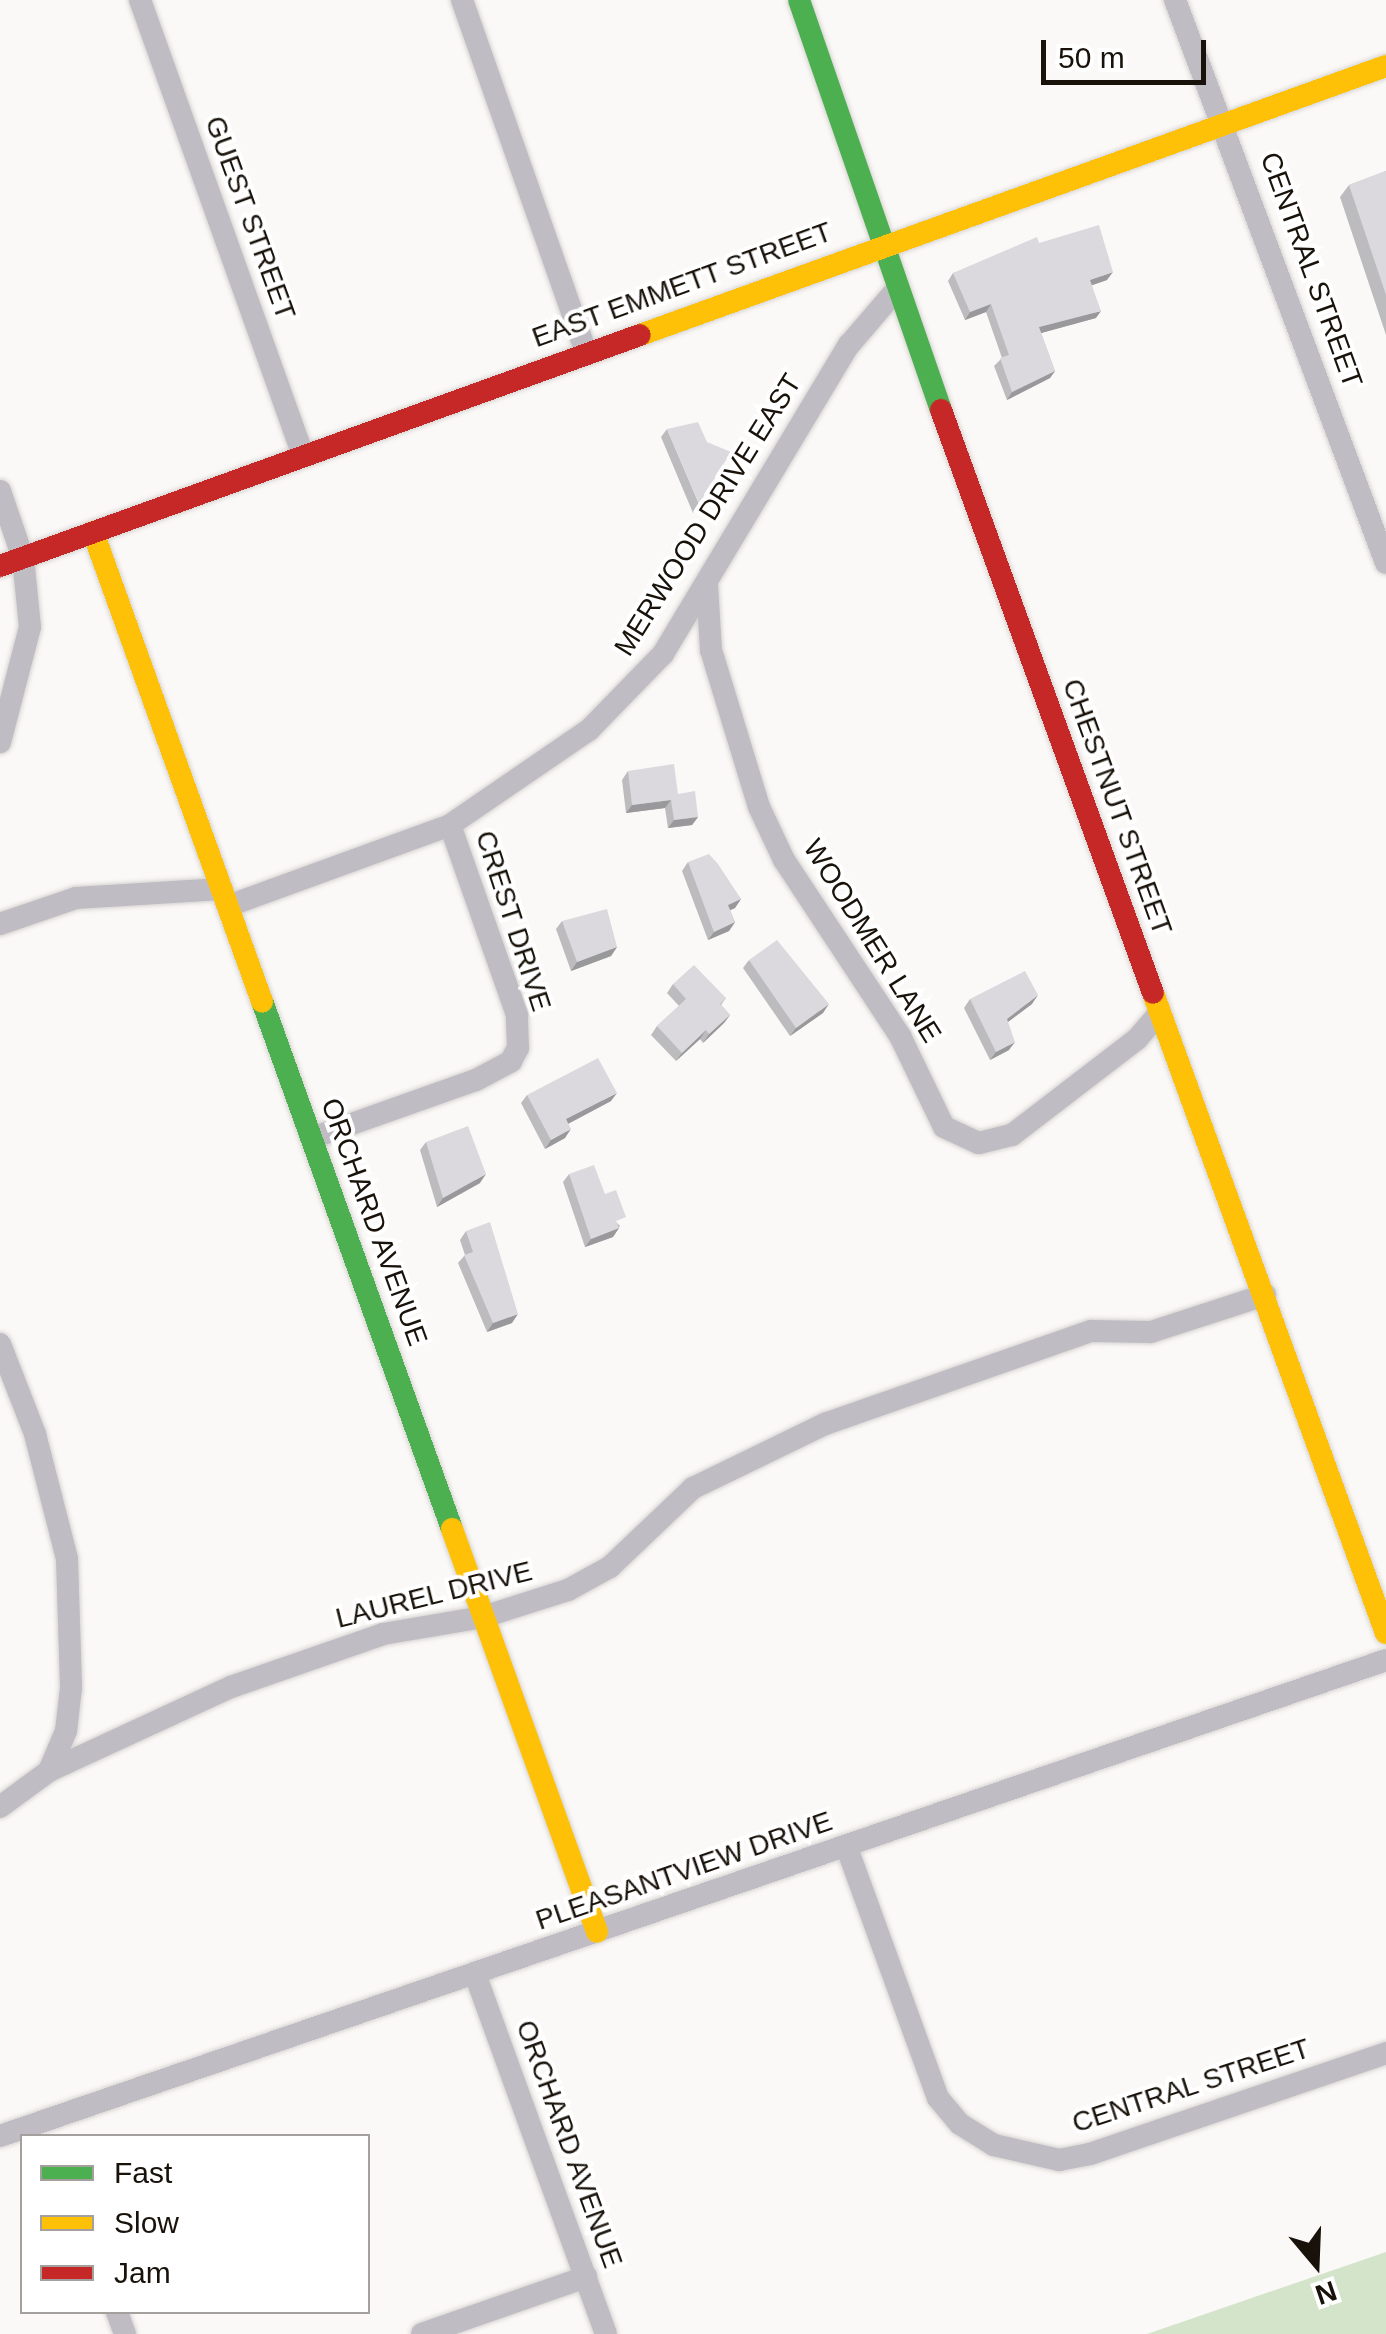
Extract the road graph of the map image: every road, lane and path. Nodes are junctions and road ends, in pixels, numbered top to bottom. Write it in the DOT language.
graph roads {
  1 [pos="140,0"];
  2 [pos="462,0"];
  3 [pos="799,0"];
  4 [pos="1175,0"];
  5 [pos="1386,66"];
  6 [pos="1219,126"];
  7 [pos="885,243"];
  8 [pos="897,289"];
  9 [pos="586,352"];
  10 [pos="304,456"];
  11 [pos="0,491"];
  12 [pos="93,532"];
  13 [pos="23,558"];
  14 [pos="1386,563"];
  15 [pos="0,566"];
  16 [pos="706,584"];
  17 [pos="0,742"];
  18 [pos="450,825"];
  19 [pos="225,898"];
  20 [pos="0,924"];
  21 [pos="1160,1013"];
  22 [pos="312,1138"];
  23 [pos="1264,1295"];
  24 [pos="0,1344"];
  25 [pos="483,1616"];
  26 [pos="1386,1633"];
  27 [pos="1386,1660"];
  28 [pos="49,1770"];
  29 [pos="0,1807"];
  30 [pos="848,1848"];
  31 [pos="598,1932"];
  32 [pos="475,1974"];
  33 [pos="1386,2053"];
  34 [pos="50,2128"];
  35 [pos="0,2136"];
  36 [pos="586,2277"];
  37 [pos="422,2334"];
  38 [pos="606,2334"];
  1 -- 10 [label="street, GUEST STREET"];
  2 -- 9 [label="street"];
  3 -- 7 [label="street, CHESTNUT STREET"];
  4 -- 6 [label="street, CENTRAL STREET"];
  5 -- 6 [label="street, EAST EMMETT STREET"];
  6 -- 7 [label="street, EAST EMMETT STREET"];
  6 -- 14 [label="street, CENTRAL STREET"];
  7 -- 8 [label="street, CHESTNUT STREET"];
  7 -- 9 [label="street, EAST EMMETT STREET"];
  8 -- 16 [label="street, MERWOOD DRIVE EAST"];
  8 -- 21 [label="street, CHESTNUT STREET"];
  9 -- 10 [label="street, EAST EMMETT STREET"];
  10 -- 12 [label="street, EAST EMMETT STREET"];
  11 -- 13 [label="street"];
  12 -- 13 [label="street, EAST EMMETT STREET"];
  12 -- 19 [label="street, ORCHARD AVENUE"];
  13 -- 15 [label="street, EAST EMMETT STREET"];
  13 -- 17 [label="street"];
  16 -- 18 [label="street, MERWOOD DRIVE EAST"];
  16 -- 21 [label="street, WOODMER LANE"];
  18 -- 19 [label="street, MERWOOD DRIVE EAST"];
  18 -- 22 [label="street, CREST DRIVE"];
  19 -- 20 [label="street, MERWOOD DRIVE EAST"];
  19 -- 22 [label="street, ORCHARD AVENUE"];
  21 -- 23 [label="street, CHESTNUT STREET"];
  22 -- 25 [label="street, ORCHARD AVENUE"];
  23 -- 25 [label="street, LAUREL DRIVE"];
  23 -- 26 [label="street, CHESTNUT STREET"];
  24 -- 28 [label="street"];
  25 -- 28 [label="street, LAUREL DRIVE"];
  25 -- 31 [label="street, ORCHARD AVENUE"];
  27 -- 30 [label="street, PLEASANTVIEW DRIVE"];
  28 -- 29 [label="street, LAUREL DRIVE"];
  30 -- 31 [label="street, PLEASANTVIEW DRIVE"];
  30 -- 33 [label="street, CENTRAL STREET"];
  31 -- 32 [label="street, PLEASANTVIEW DRIVE"];
  32 -- 34 [label="street, PLEASANTVIEW DRIVE"];
  32 -- 36 [label="street, ORCHARD AVENUE"];
  34 -- 35 [label="street, PLEASANTVIEW DRIVE"];
  36 -- 37 [label="street"];
  36 -- 38 [label="street, ORCHARD AVENUE"];
}
